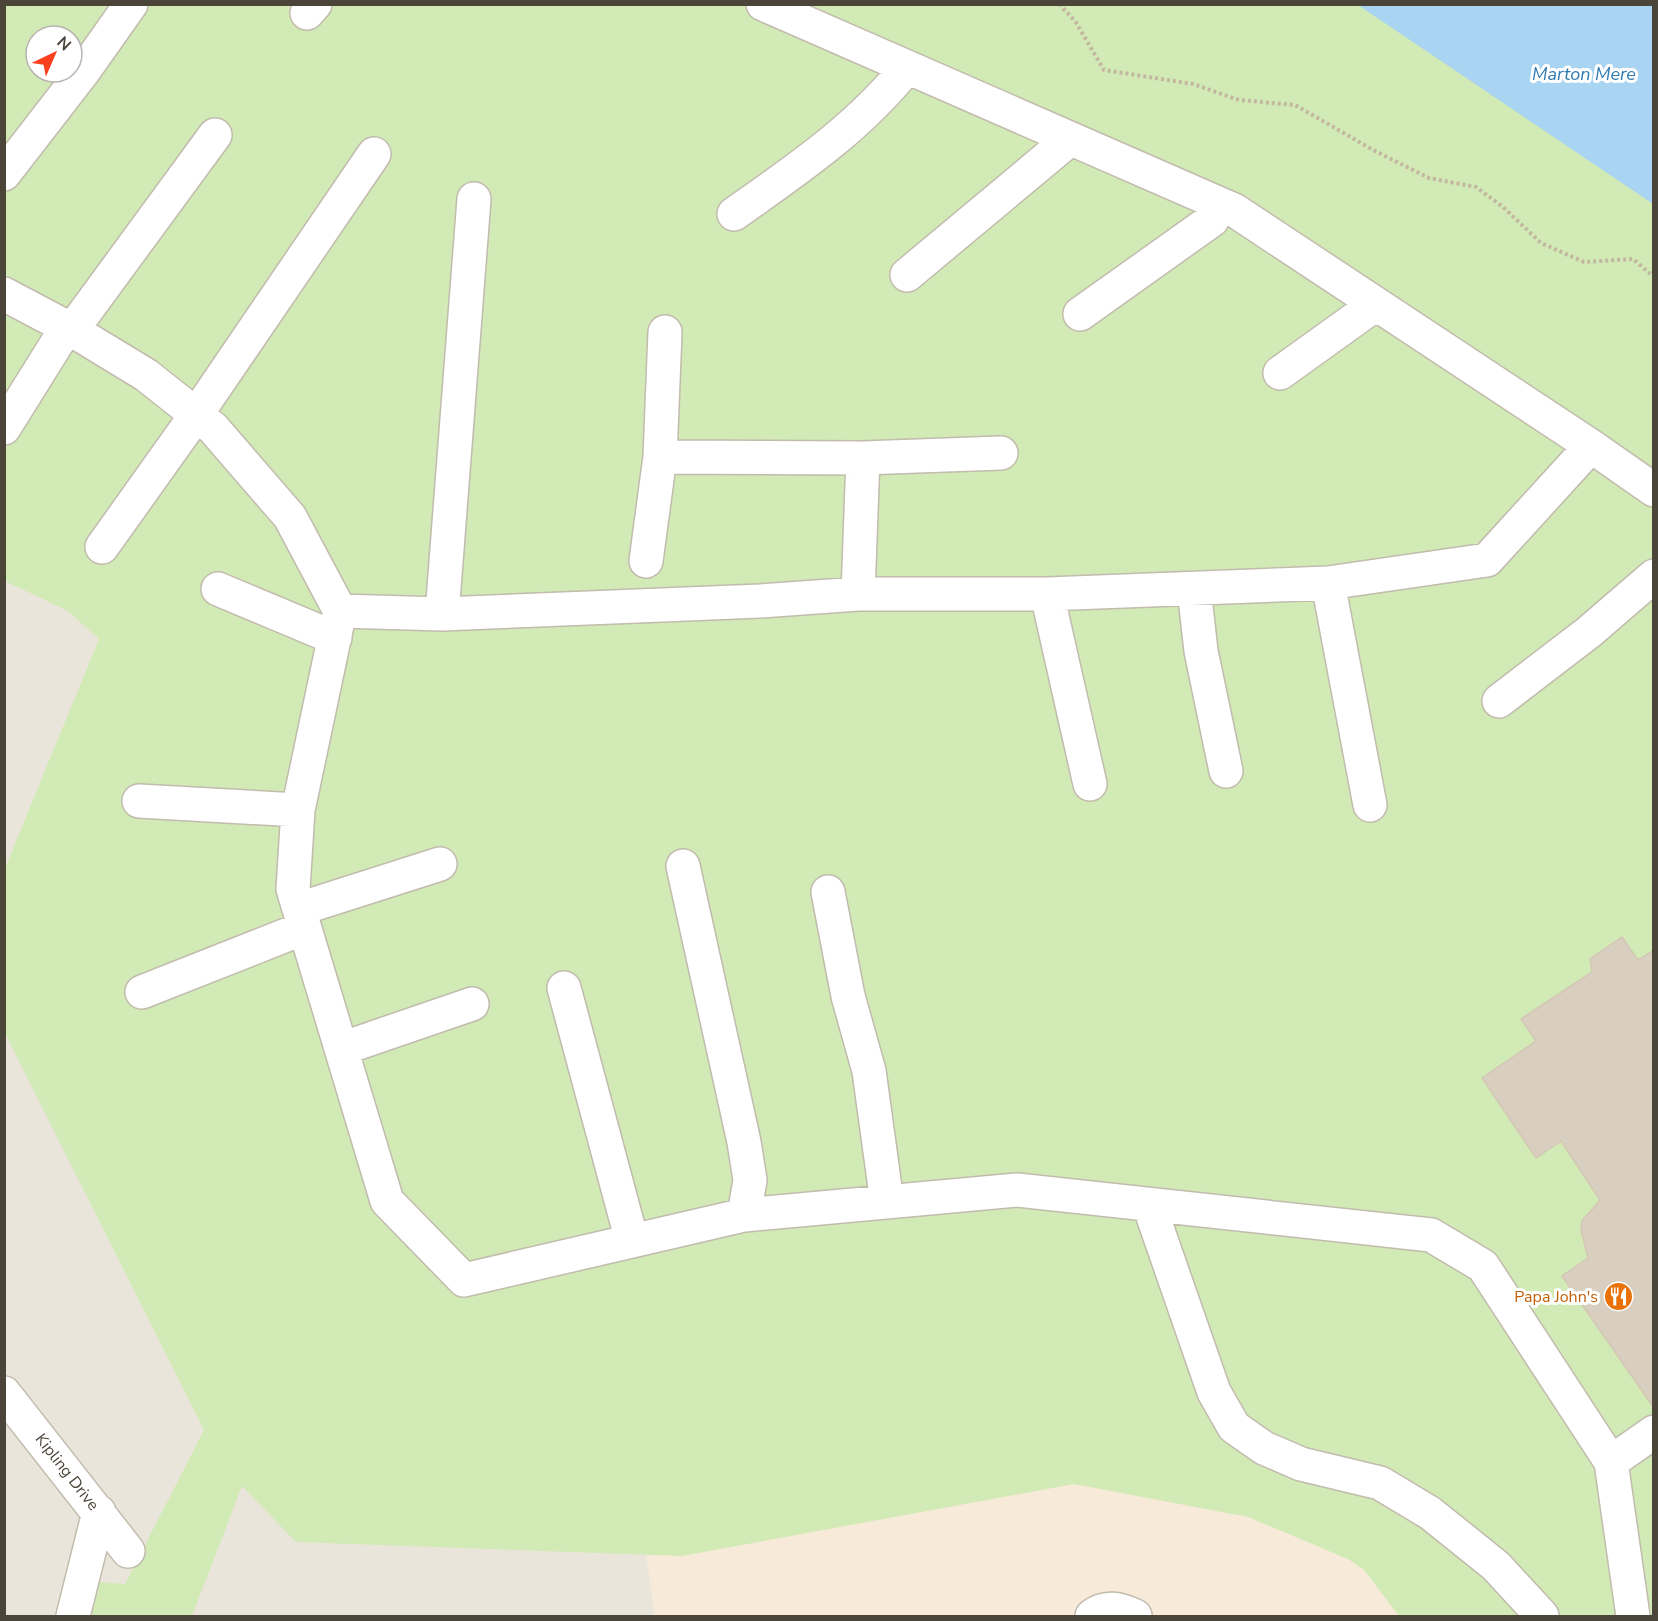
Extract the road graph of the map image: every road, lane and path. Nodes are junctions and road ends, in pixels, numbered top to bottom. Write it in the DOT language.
graph roads {
  1 [pos="131,4"];
  2 [pos="763,4"];
  3 [pos="1059,4"];
  4 [pos="907,67"];
  5 [pos="214,135"];
  6 [pos="1070,139"];
  7 [pos="374,154"];
  8 [pos="4,174"];
  9 [pos="474,199"];
  10 [pos="1217,203"];
  11 [pos="734,214"];
  12 [pos="907,275"];
  13 [pos="1653,277"];
  14 [pos="4,294"];
  15 [pos="1376,304"];
  16 [pos="1080,314"];
  17 [pos="70,329"];
  18 [pos="665,332"];
  19 [pos="1280,373"];
  20 [pos="196,415"];
  21 [pos="4,428"];
  22 [pos="1591,446"];
  23 [pos="1001,453"];
  24 [pos="660,458"];
  25 [pos="863,458"];
  26 [pos="1653,490"];
  27 [pos="102,547"];
  28 [pos="646,561"];
  29 [pos="1653,576"];
  30 [pos="1328,583"];
  31 [pos="218,589"];
  32 [pos="1194,589"];
  33 [pos="858,594"];
  34 [pos="1047,594"];
  35 [pos="442,614"];
  36 [pos="337,624"];
  37 [pos="1499,701"];
  38 [pos="1226,771"];
  39 [pos="1090,784"];
  40 [pos="139,801"];
  41 [pos="1370,805"];
  42 [pos="298,810"];
  43 [pos="440,864"];
  44 [pos="683,866"];
  45 [pos="828,892"];
  46 [pos="302,918"];
  47 [pos="564,988"];
  48 [pos="142,992"];
  49 [pos="472,1004"];
  50 [pos="341,1049"];
  51 [pos="887,1202"];
  52 [pos="1149,1205"];
  53 [pos="744,1215"];
  54 [pos="632,1241"];
  55 [pos="4,1394"];
  56 [pos="1653,1432"];
  57 [pos="1611,1462"];
  58 [pos="99,1512"];
  59 [pos="128,1551"];
  60 [pos="73,1617"];
  61 [pos="1092,1617"];
  62 [pos="1135,1617"];
  63 [pos="1542,1617"];
  64 [pos="1633,1617"];
  1 -- 8 [label="street"];
  2 -- 4 [label="street"];
  3 -- 13 [label="path"];
  4 -- 6 [label="street"];
  4 -- 11 [label="street"];
  5 -- 17 [label="street"];
  6 -- 10 [label="street"];
  6 -- 12 [label="street"];
  7 -- 20 [label="street"];
  9 -- 35 [label="street"];
  10 -- 15 [label="street"];
  10 -- 16 [label="street"];
  14 -- 17 [label="street"];
  15 -- 19 [label="street"];
  15 -- 22 [label="street"];
  17 -- 20 [label="street"];
  17 -- 21 [label="street"];
  18 -- 24 [label="street"];
  20 -- 27 [label="street"];
  20 -- 36 [label="street"];
  22 -- 26 [label="street"];
  22 -- 30 [label="street"];
  23 -- 25 [label="street"];
  24 -- 25 [label="street"];
  24 -- 28 [label="street"];
  25 -- 33 [label="street"];
  29 -- 37 [label="street"];
  30 -- 32 [label="street"];
  30 -- 41 [label="street"];
  31 -- 36 [label="street"];
  32 -- 34 [label="street"];
  32 -- 38 [label="street"];
  33 -- 34 [label="street"];
  33 -- 35 [label="street"];
  34 -- 39 [label="street"];
  35 -- 36 [label="street"];
  36 -- 42 [label="street"];
  40 -- 42 [label="street"];
  42 -- 46 [label="street"];
  43 -- 46 [label="street"];
  44 -- 53 [label="street"];
  45 -- 51 [label="street"];
  46 -- 48 [label="street"];
  46 -- 50 [label="street"];
  47 -- 54 [label="street"];
  49 -- 50 [label="street"];
  50 -- 54 [label="street"];
  51 -- 52 [label="street"];
  51 -- 53 [label="street"];
  52 -- 57 [label="street"];
  52 -- 63 [label="street"];
  53 -- 54 [label="street"];
  55 -- 58 [label="street, Kipling Drive"];
  56 -- 57 [label="street"];
  57 -- 64 [label="street"];
  58 -- 59 [label="street, Kipling Drive"];
  58 -- 60 [label="street"];
  61 -- 62 [label="street"];
}
